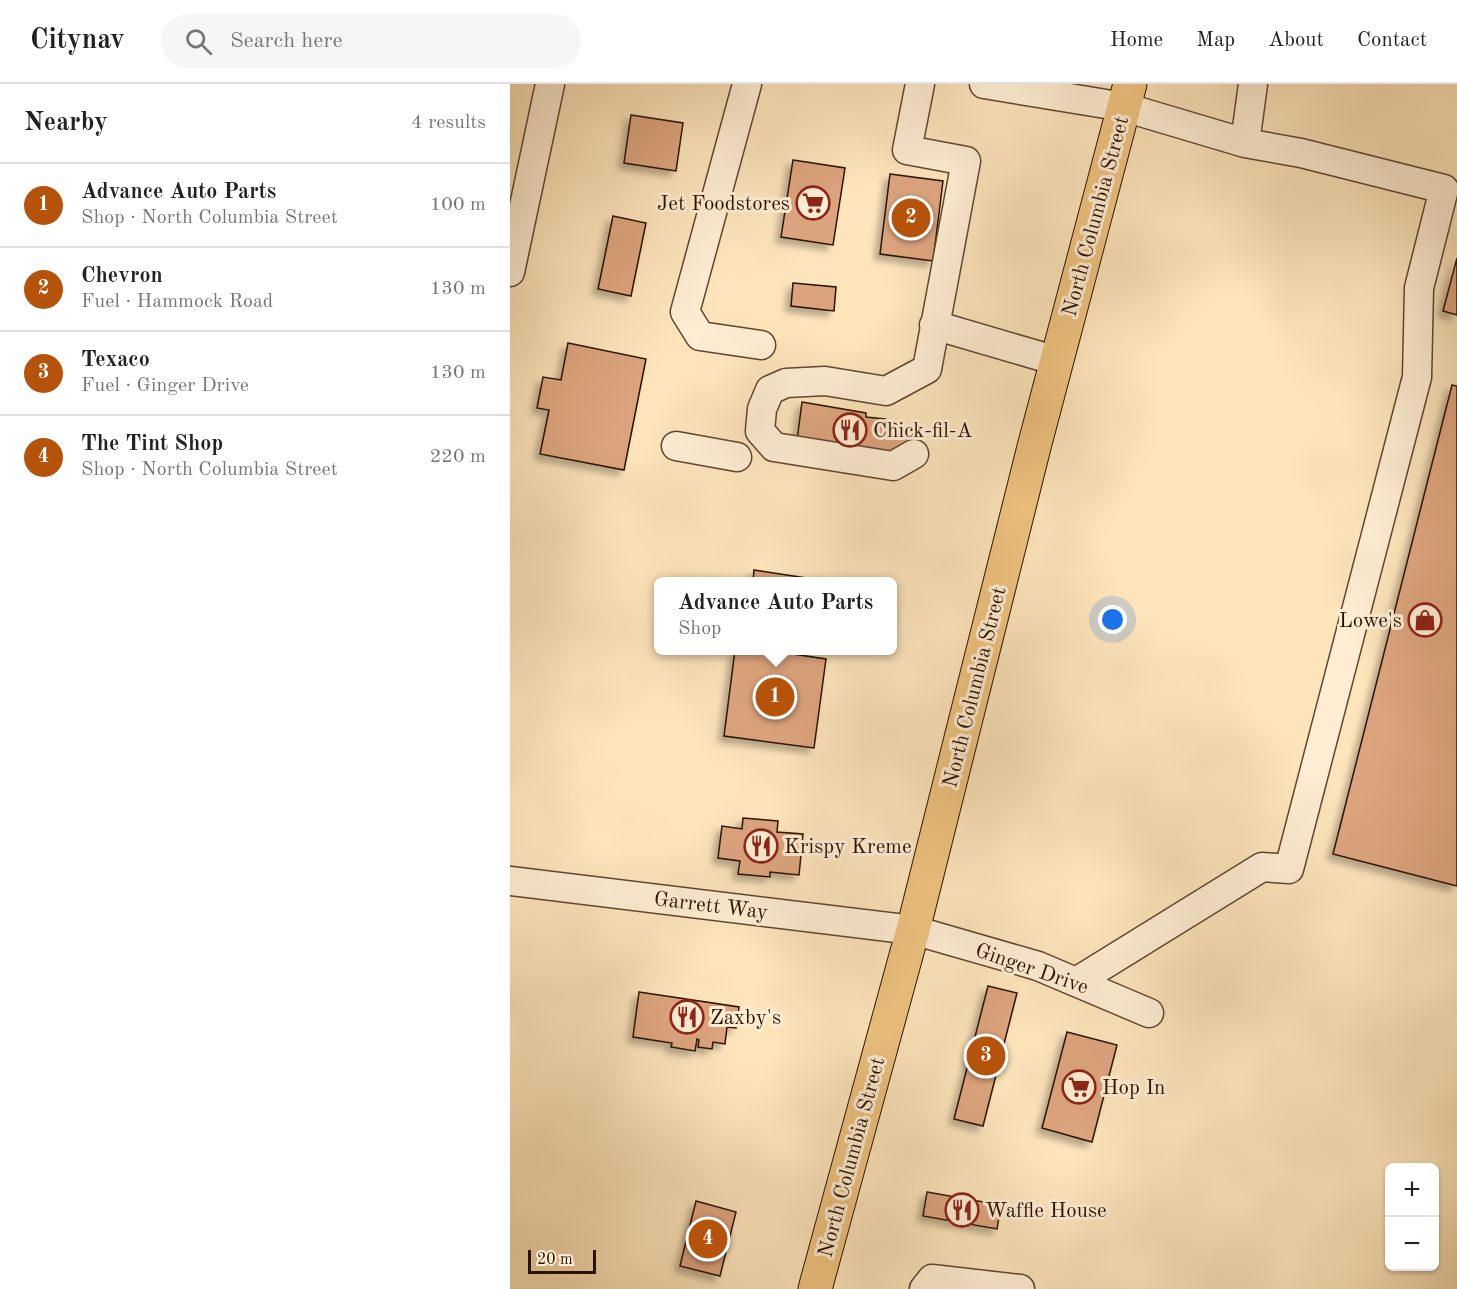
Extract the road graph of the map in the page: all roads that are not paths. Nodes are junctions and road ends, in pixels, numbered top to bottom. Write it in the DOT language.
graph roads {
  1 [pos="550,84"];
  2 [pos="747,84"];
  3 [pos="920,84"];
  4 [pos="984,84"];
  5 [pos="1253,84"];
  6 [pos="1021,87"];
  7 [pos="1127,96"];
  8 [pos="1245,143"];
  9 [pos="510,272"];
  10 [pos="934,325"];
  11 [pos="761,345"];
  12 [pos="1057,360"];
  13 [pos="676,446"];
  14 [pos="914,454"];
  15 [pos="737,457"];
  16 [pos="510,881"];
  17 [pos="913,930"];
  18 [pos="1076,982"];
  19 [pos="1149,1013"];
  20 [pos="815,1289"];
  21 [pos="924,1289"];
  22 [pos="1020,1289"];
  1 -- 9 [label="street"];
  2 -- 11 [label="street"];
  3 -- 10 [label="street"];
  4 -- 6 [label="street"];
  5 -- 8 [label="street"];
  6 -- 7 [label="street"];
  7 -- 8 [label="street"];
  7 -- 12 [label="main road, North Columbia Street"];
  8 -- 18 [label="street"];
  10 -- 12 [label="street"];
  10 -- 14 [label="street"];
  12 -- 17 [label="main road, North Columbia Street"];
  13 -- 15 [label="street"];
  16 -- 17 [label="street, Garrett Way"];
  17 -- 18 [label="street, Ginger Drive"];
  17 -- 20 [label="main road, North Columbia Street"];
  18 -- 19 [label="street, Ginger Drive"];
  21 -- 22 [label="street"];
}
